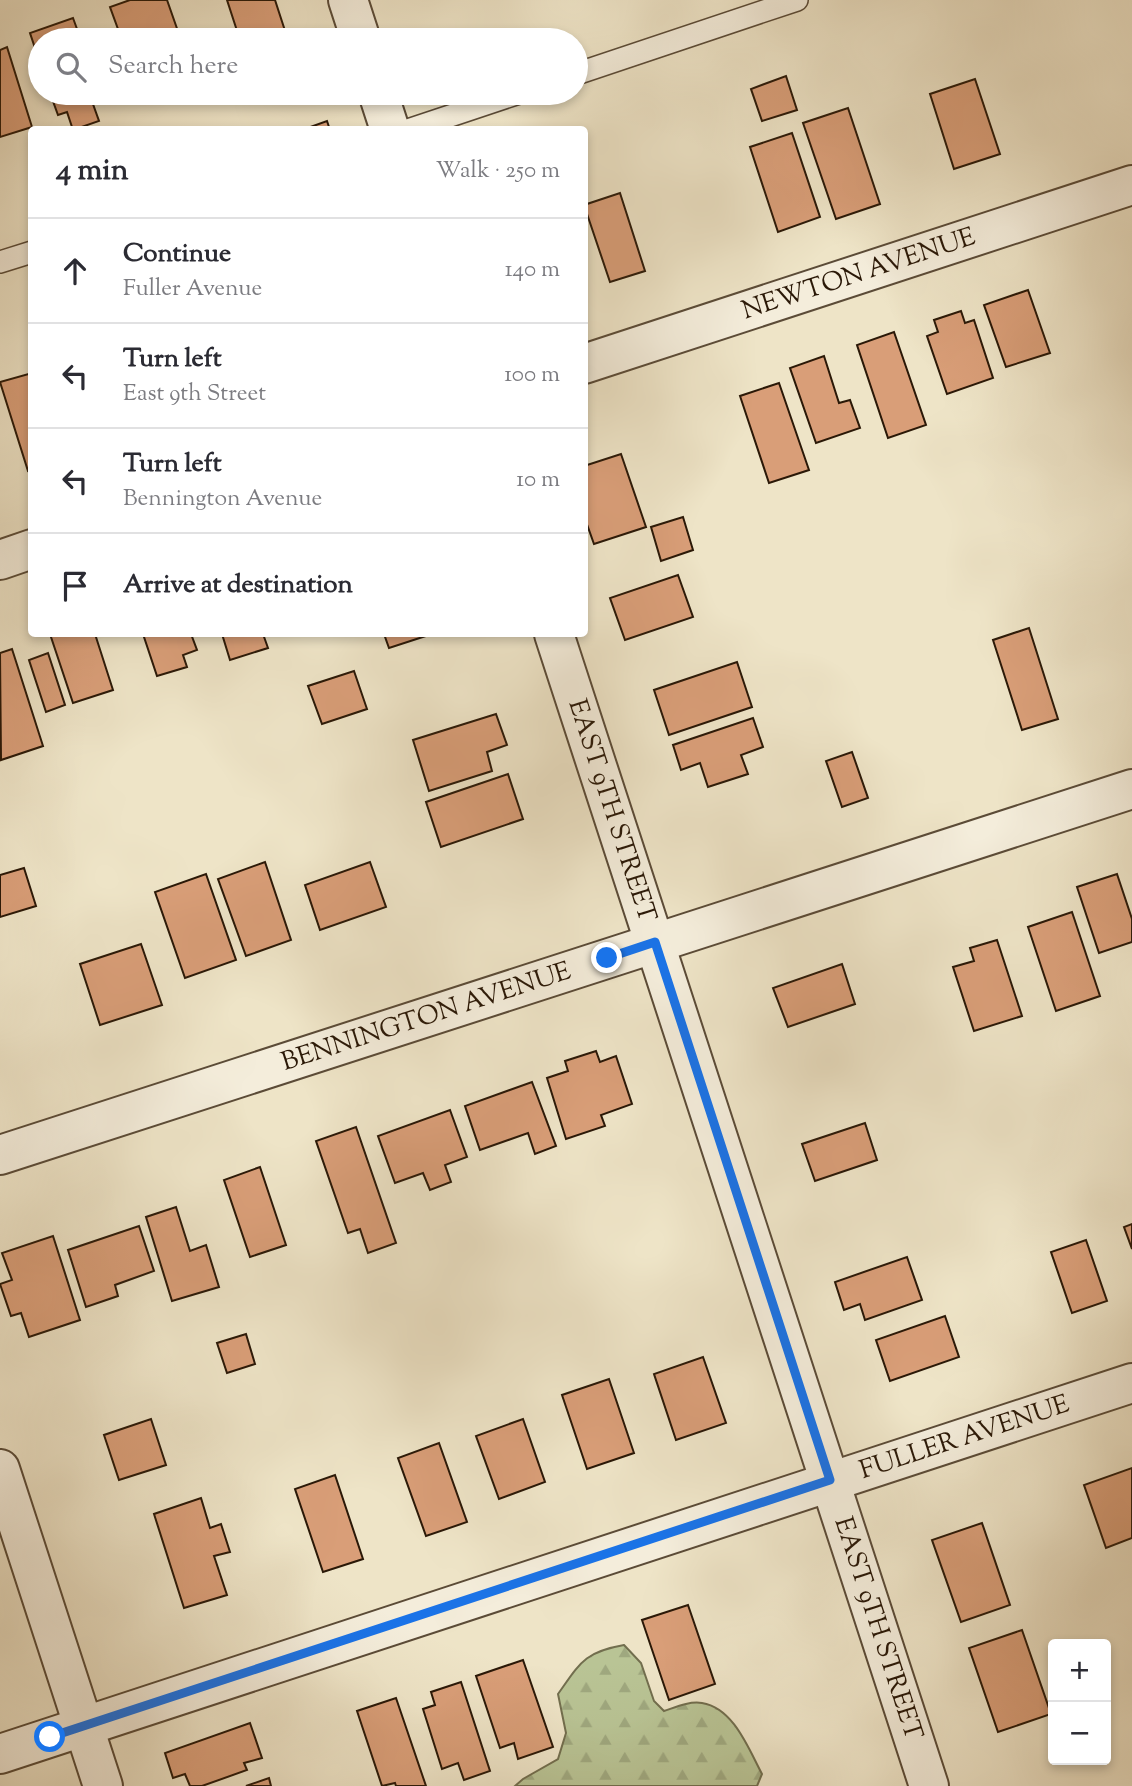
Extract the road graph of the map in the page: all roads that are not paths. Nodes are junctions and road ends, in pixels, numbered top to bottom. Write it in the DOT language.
graph roads {
  1 [pos="348,0"];
  2 [pos="797,0"];
  3 [pos="357,28"];
  4 [pos="588,70"];
  5 [pos="382,105"];
  6 [pos="483,105"];
  7 [pos="389,126"];
  8 [pos="420,126"];
  9 [pos="1132,186"];
  10 [pos="28,253"];
  11 [pos="0,262"];
  12 [pos="588,363"];
  13 [pos="28,550"];
  14 [pos="0,560"];
  15 [pos="555,637"];
  16 [pos="1132,789"];
  17 [pos="655,942"];
  18 [pos="0,1155"];
  19 [pos="1132,1383"];
  20 [pos="0,1469"];
  21 [pos="830,1480"];
  22 [pos="84,1726"];
  23 [pos="0,1754"];
  24 [pos="103,1786"];
  25 [pos="929,1786"];
  1 -- 3 [label="street"];
  2 -- 4 [label="lane"];
  5 -- 7 [label="street"];
  6 -- 8 [label="lane"];
  9 -- 12 [label="street, NEWTON AVENUE"];
  10 -- 11 [label="lane"];
  13 -- 14 [label="street"];
  15 -- 17 [label="street, EAST 9TH STREET"];
  16 -- 17 [label="street, BENNINGTON AVENUE"];
  17 -- 18 [label="street, BENNINGTON AVENUE"];
  17 -- 21 [label="street, EAST 9TH STREET"];
  19 -- 21 [label="street, FULLER AVENUE"];
  20 -- 22 [label="street"];
  21 -- 22 [label="street, FULLER AVENUE"];
  21 -- 25 [label="street, EAST 9TH STREET"];
  22 -- 23 [label="street, FULLER AVENUE"];
  22 -- 24 [label="street"];
}
